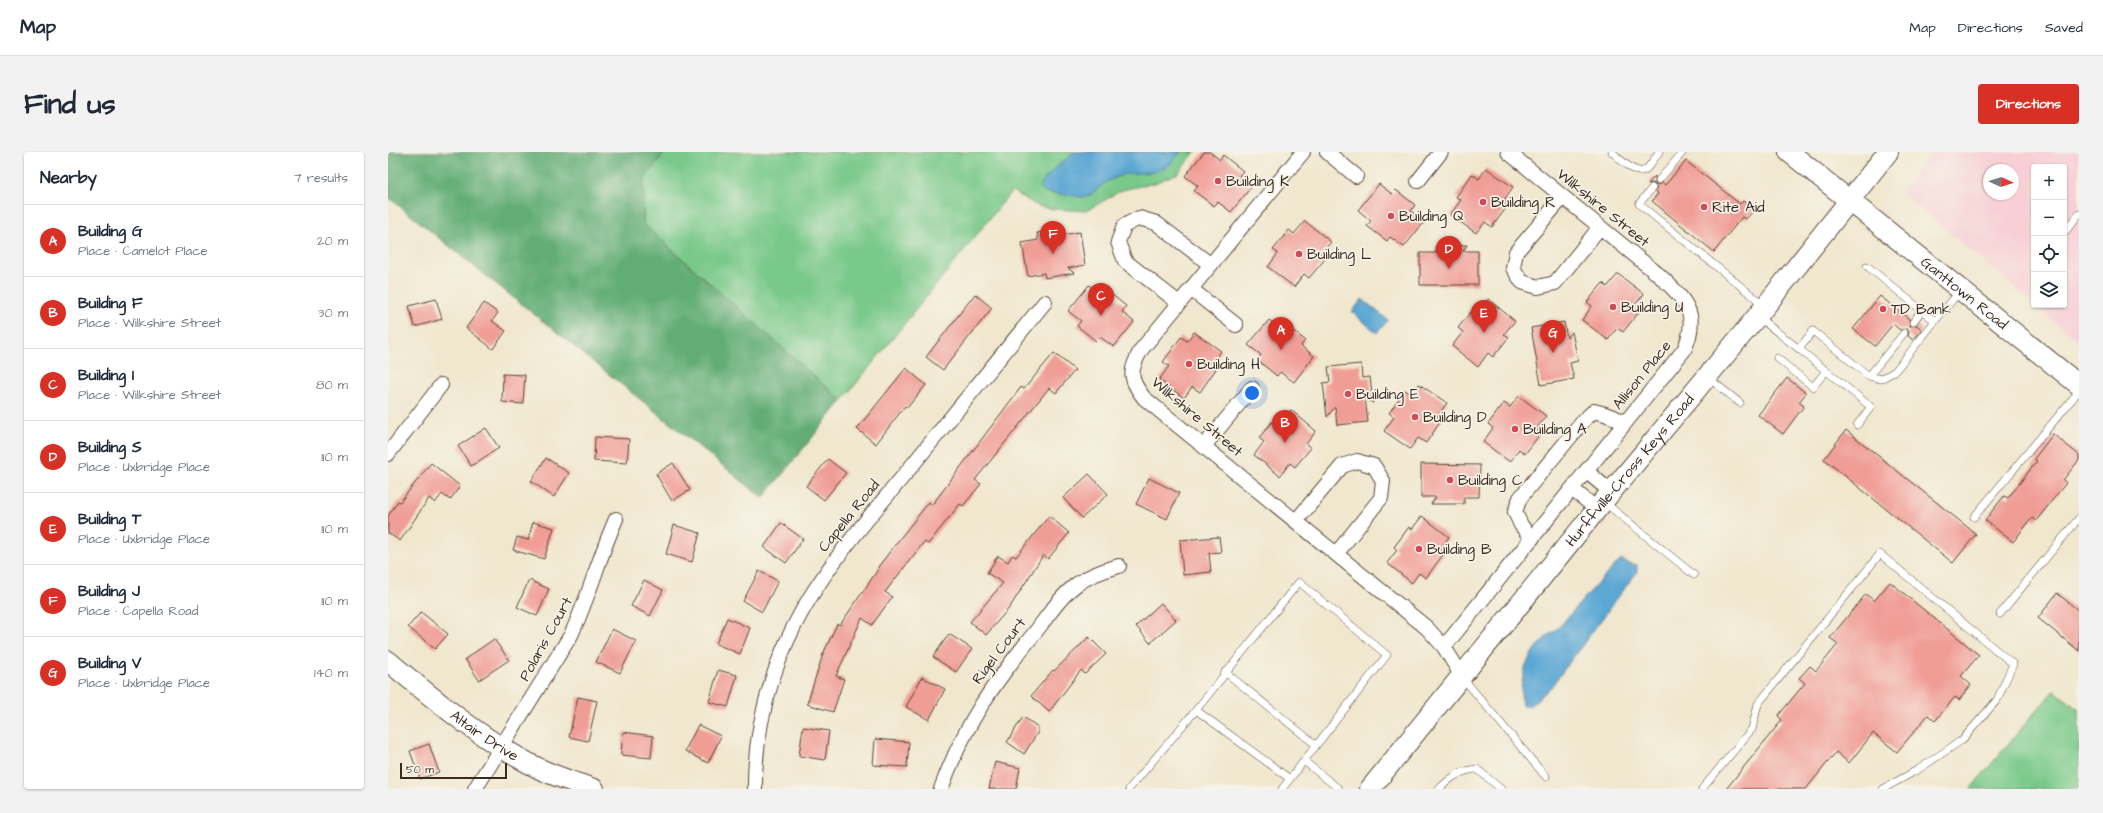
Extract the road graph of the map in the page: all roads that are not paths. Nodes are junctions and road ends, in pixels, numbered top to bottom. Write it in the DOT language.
graph roads {
  1 [pos="1327,152"];
  2 [pos="1441,152"];
  3 [pos="1508,152"];
  4 [pos="1612,152"];
  5 [pos="1659,152"];
  6 [pos="1683,152"];
  7 [pos="1789,152"];
  8 [pos="1888,152"];
  9 [pos="1299,153"];
  10 [pos="1356,176"];
  11 [pos="1659,180"];
  12 [pos="1418,181"];
  13 [pos="1652,188"];
  14 [pos="1563,197"];
  15 [pos="1850,200"];
  16 [pos="2079,214"];
  17 [pos="1600,227"];
  18 [pos="2067,229"];
  19 [pos="1211,265"];
  20 [pos="1867,266"];
  21 [pos="1659,275"];
  22 [pos="1191,289"];
  23 [pos="1962,290"];
  24 [pos="1045,302"];
  25 [pos="1179,304"];
  26 [pos="1922,310"];
  27 [pos="1761,311"];
  28 [pos="1935,321"];
  29 [pos="1913,322"];
  30 [pos="1236,325"];
  31 [pos="1904,333"];
  32 [pos="1799,349"];
  33 [pos="1777,358"];
  34 [pos="1826,371"];
  35 [pos="1869,376"];
  36 [pos="1707,377"];
  37 [pos="2079,384"];
  38 [pos="441,385"];
  39 [pos="1252,388"];
  40 [pos="2079,391"];
  41 [pos="1740,403"];
  42 [pos="1626,422"];
  43 [pos="1857,425"];
  44 [pos="1204,446"];
  45 [pos="388,454"];
  46 [pos="1586,471"];
  47 [pos="1572,489"];
  48 [pos="1604,500"];
  49 [pos="1974,517"];
  50 [pos="2079,518"];
  51 [pos="616,520"];
  52 [pos="1296,521"];
  53 [pos="1532,539"];
  54 [pos="1336,554"];
  55 [pos="1119,566"];
  56 [pos="1694,575"];
  57 [pos="2000,614"];
  58 [pos="1444,647"];
  59 [pos="388,661"];
  60 [pos="1225,672"];
  61 [pos="1462,676"];
  62 [pos="1196,710"];
  63 [pos="1316,745"];
  64 [pos="502,747"];
  65 [pos="1304,761"];
  66 [pos="1546,777"];
  67 [pos="1290,779"];
  68 [pos="476,789"];
  69 [pos="594,789"];
  70 [pos="755,789"];
  71 [pos="941,789"];
  72 [pos="1129,789"];
  73 [pos="1282,789"];
  74 [pos="1339,789"];
  75 [pos="1370,789"];
  76 [pos="1440,789"];
  77 [pos="1501,789"];
  78 [pos="1702,789"];
  79 [pos="1883,789"];
  1 -- 10 [label="street"];
  2 -- 12 [label="street"];
  3 -- 14 [label="street, Wilkshire Street"];
  4 -- 5 [label="lane"];
  6 -- 11 [label="lane"];
  7 -- 15 [label="main road, Ganttown Road"];
  8 -- 15 [label="main road, Hurffville-Cross Keys Road"];
  9 -- 19 [label="street, Wilkshire Street"];
  13 -- 27 [label="lane"];
  14 -- 17 [label="street, Wilkshire Street"];
  14 -- 17 [label="street"];
  15 -- 23 [label="main road, Ganttown Road"];
  15 -- 27 [label="main road, Hurffville-Cross Keys Road"];
  16 -- 18 [label="lane"];
  17 -- 21 [label="street, Wilkshire Street"];
  19 -- 22 [label="street, Wilkshire Street"];
  19 -- 25 [label="street"];
  20 -- 26 [label="lane"];
  21 -- 42 [label="street, Allison Place"];
  22 -- 25 [label="street, Wilkshire Street"];
  22 -- 30 [label="street"];
  23 -- 28 [label="lane"];
  23 -- 37 [label="main road, Ganttown Road"];
  24 -- 70 [label="street, Capella Road"];
  25 -- 44 [label="street, Wilkshire Street"];
  26 -- 28 [label="lane"];
  26 -- 29 [label="lane"];
  27 -- 32 [label="lane"];
  27 -- 36 [label="main road, Hurffville-Cross Keys Road"];
  28 -- 35 [label="lane"];
  31 -- 35 [label="lane"];
  32 -- 34 [label="lane"];
  32 -- 35 [label="lane"];
  33 -- 34 [label="lane"];
  34 -- 43 [label="lane"];
  36 -- 41 [label="lane"];
  36 -- 48 [label="main road, Hurffville-Cross Keys Road"];
  38 -- 45 [label="street"];
  39 -- 44 [label="street"];
  40 -- 49 [label="lane"];
  42 -- 46 [label="street, Allison Place"];
  42 -- 53 [label="street"];
  44 -- 52 [label="street, Wilkshire Street"];
  46 -- 47 [label="street, Allison Place"];
  46 -- 48 [label="street"];
  47 -- 48 [label="street"];
  47 -- 53 [label="street, Allison Place"];
  48 -- 56 [label="lane"];
  48 -- 61 [label="main road, Hurffville-Cross Keys Road"];
  50 -- 57 [label="lane"];
  51 -- 64 [label="street, Polaris Court"];
  52 -- 54 [label="street, Wilkshire Street"];
  52 -- 54 [label="street"];
  53 -- 58 [label="street, Allison Place"];
  54 -- 58 [label="street, Wilkshire Street"];
  55 -- 71 [label="street, Rigel Court"];
  58 -- 61 [label="street, Wilkshire Street"];
  59 -- 64 [label="main road, Altair Drive"];
  60 -- 62 [label="lane"];
  60 -- 63 [label="lane"];
  60 -- 63 [label="lane"];
  61 -- 66 [label="lane"];
  61 -- 75 [label="main road, Hurffville-Cross Keys Road"];
  62 -- 67 [label="lane"];
  62 -- 72 [label="lane"];
  63 -- 65 [label="lane"];
  64 -- 68 [label="street, Polaris Court"];
  64 -- 69 [label="main road, Altair Drive"];
  65 -- 67 [label="lane"];
  65 -- 74 [label="lane"];
  67 -- 73 [label="lane"];
  76 -- 77 [label="lane"];
  78 -- 79 [label="lane"];
}
